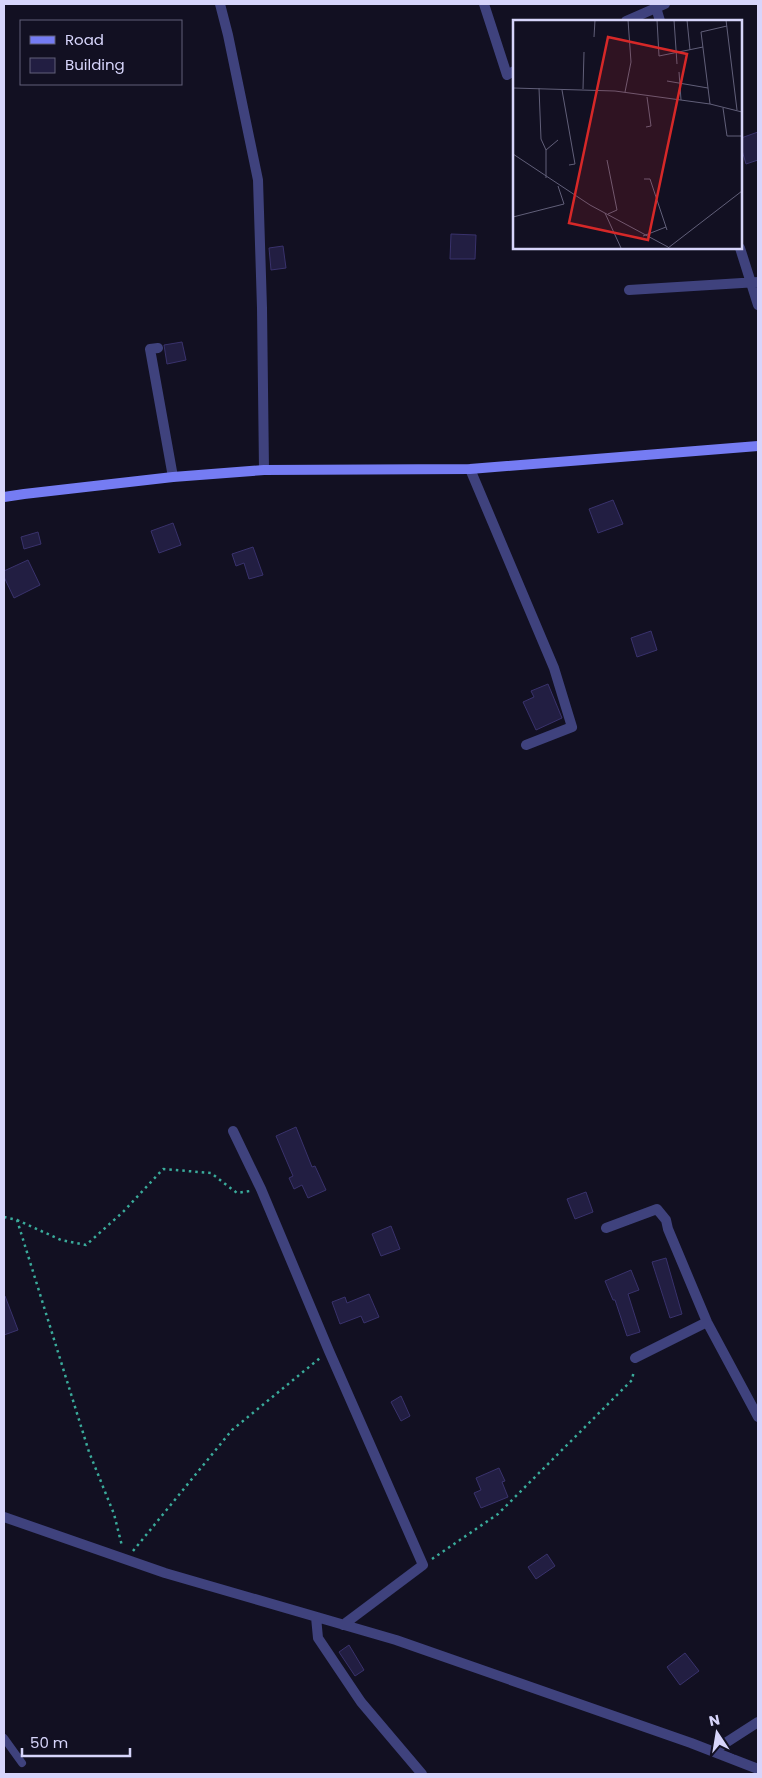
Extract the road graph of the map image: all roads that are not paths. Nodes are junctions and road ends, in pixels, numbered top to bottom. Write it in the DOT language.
graph roads {
  1 [pos="220,4"];
  2 [pos="484,4"];
  3 [pos="659,5"];
  4 [pos="628,20"];
  5 [pos="660,20"];
  6 [pos="513,72"];
  7 [pos="740,249"];
  8 [pos="755,282"];
  9 [pos="629,290"];
  10 [pos="758,305"];
  11 [pos="158,348"];
  12 [pos="758,446"];
  13 [pos="470,469"];
  14 [pos="264,470"];
  15 [pos="174,477"];
  16 [pos="4,497"];
  17 [pos="526,745"];
  18 [pos="233,1131"];
  19 [pos="606,1228"];
  20 [pos="707,1322"];
  21 [pos="635,1358"];
  22 [pos="758,1417"];
  23 [pos="4,1517"];
  24 [pos="316,1617"];
  25 [pos="343,1625"];
  26 [pos="758,1722"];
  27 [pos="4,1738"];
  28 [pos="713,1751"];
  29 [pos="22,1763"];
  30 [pos="758,1769"];
  31 [pos="422,1774"];
  1 -- 14 [label="street"];
  2 -- 6 [label="street"];
  3 -- 4 [label="street"];
  3 -- 5 [label="street"];
  7 -- 8 [label="street"];
  8 -- 9 [label="street"];
  8 -- 10 [label="street"];
  11 -- 15 [label="street"];
  12 -- 13 [label="main road"];
  13 -- 14 [label="main road"];
  13 -- 17 [label="street"];
  14 -- 15 [label="main road"];
  15 -- 16 [label="main road"];
  18 -- 25 [label="street"];
  19 -- 20 [label="street"];
  20 -- 21 [label="street"];
  20 -- 22 [label="street"];
  23 -- 24 [label="street"];
  24 -- 25 [label="street"];
  24 -- 31 [label="street"];
  25 -- 28 [label="street"];
  26 -- 28 [label="street"];
  27 -- 29 [label="lane"];
  28 -- 30 [label="street"];
}
